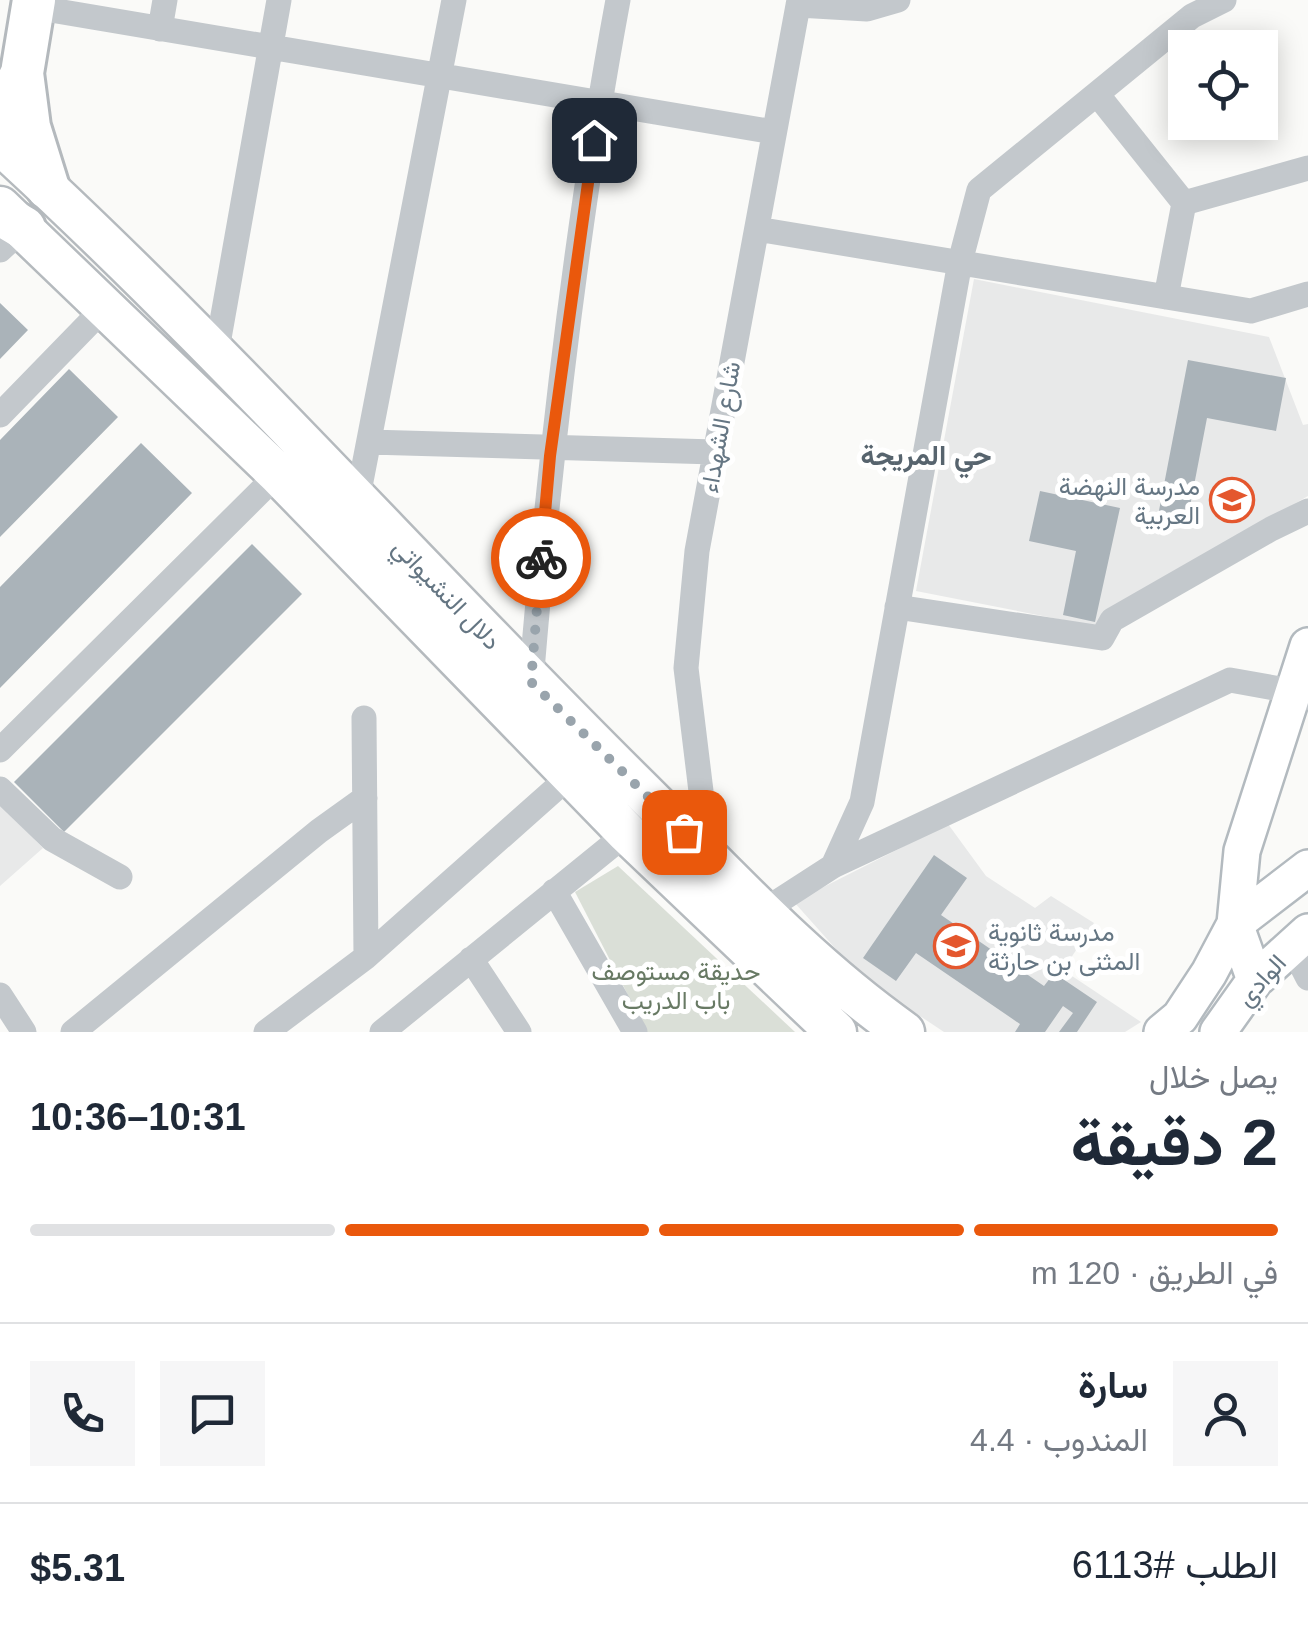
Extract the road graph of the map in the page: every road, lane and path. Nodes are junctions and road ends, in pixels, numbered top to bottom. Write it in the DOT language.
graph roads {
  1 [pos="165,0"];
  2 [pos="280,0"];
  3 [pos="454,0"];
  4 [pos="618,0"];
  5 [pos="898,0"];
  6 [pos="1224,0"];
  7 [pos="798,3"];
  8 [pos="34,4"];
  9 [pos="160,28"];
  10 [pos="270,47"];
  11 [pos="22,73"];
  12 [pos="440,76"];
  13 [pos="1097,94"];
  14 [pos="599,102"];
  15 [pos="0,118"];
  16 [pos="774,132"];
  17 [pos="0,144"];
  18 [pos="1308,168"];
  19 [pos="48,188"];
  20 [pos="1184,203"];
  21 [pos="6,225"];
  22 [pos="757,228"];
  23 [pos="960,262"];
  24 [pos="1308,294"];
  25 [pos="1166,297"];
  26 [pos="106,306"];
  27 [pos="216,355"];
  28 [pos="0,415"];
  29 [pos="369,442"];
  30 [pos="552,446"];
  31 [pos="715,452"];
  32 [pos="278,474"];
  33 [pos="358,502"];
  34 [pos="1308,511"];
  35 [pos="897,607"];
  36 [pos="1308,646"];
  37 [pos="531,682"];
  38 [pos="1300,696"];
  39 [pos="364,718"];
  40 [pos="0,750"];
  41 [pos="571,775"];
  42 [pos="0,789"];
  43 [pos="365,798"];
  44 [pos="627,832"];
  45 [pos="709,857"];
  46 [pos="833,866"];
  47 [pos="1308,868"];
  48 [pos="120,876"];
  49 [pos="554,891"];
  50 [pos="762,912"];
  51 [pos="1235,924"];
  52 [pos="1300,939"];
  53 [pos="366,957"];
  54 [pos="471,959"];
  55 [pos="1308,978"];
  56 [pos="1255,980"];
  57 [pos="0,995"];
  58 [pos="24,1032"];
  59 [pos="72,1032"];
  60 [pos="266,1032"];
  61 [pos="382,1032"];
  62 [pos="519,1032"];
  63 [pos="635,1032"];
  64 [pos="836,1032"];
  65 [pos="904,1032"];
  66 [pos="1162,1032"];
  67 [pos="1218,1032"];
  1 -- 9 [label="street"];
  2 -- 10 [label="street"];
  3 -- 12 [label="street"];
  4 -- 14 [label="street"];
  5 -- 7 [label="street"];
  6 -- 13 [label="street"];
  7 -- 16 [label="street, شارع الشهداء"];
  8 -- 9 [label="street"];
  8 -- 11 [label="highway"];
  9 -- 10 [label="street"];
  10 -- 12 [label="street"];
  10 -- 27 [label="street"];
  11 -- 15 [label="highway"];
  11 -- 19 [label="highway"];
  12 -- 14 [label="street"];
  12 -- 29 [label="street"];
  13 -- 20 [label="street"];
  13 -- 23 [label="street"];
  14 -- 16 [label="street"];
  14 -- 30 [label="street"];
  16 -- 22 [label="street, شارع الشهداء"];
  17 -- 19 [label="main road, دلال النشيواتي"];
  18 -- 20 [label="street"];
  19 -- 27 [label="main road, دلال النشيواتي"];
  20 -- 25 [label="street"];
  21 -- 26 [label="main road"];
  22 -- 23 [label="street"];
  22 -- 31 [label="street, شارع الشهداء"];
  23 -- 25 [label="street"];
  23 -- 35 [label="street"];
  24 -- 25 [label="street"];
  26 -- 28 [label="street"];
  26 -- 32 [label="main road"];
  27 -- 33 [label="main road, دلال النشيواتي"];
  29 -- 30 [label="street"];
  29 -- 33 [label="street"];
  30 -- 31 [label="street"];
  30 -- 37 [label="street"];
  31 -- 45 [label="street, شارع الشهداء"];
  32 -- 40 [label="street"];
  32 -- 41 [label="main road"];
  33 -- 37 [label="main road, دلال النشيواتي"];
  34 -- 35 [label="street"];
  35 -- 46 [label="street"];
  36 -- 38 [label="main road"];
  37 -- 45 [label="main road, دلال النشيواتي"];
  38 -- 46 [label="street"];
  38 -- 51 [label="main road"];
  39 -- 43 [label="street"];
  41 -- 44 [label="main road"];
  41 -- 53 [label="street"];
  42 -- 48 [label="street"];
  43 -- 53 [label="street"];
  43 -- 59 [label="street"];
  44 -- 49 [label="street"];
  44 -- 64 [label="main road"];
  45 -- 50 [label="main road, دلال النشيواتي"];
  46 -- 50 [label="street"];
  47 -- 51 [label="main road"];
  49 -- 54 [label="street"];
  49 -- 63 [label="street"];
  50 -- 65 [label="main road, دلال النشيواتي"];
  51 -- 56 [label="main road"];
  51 -- 66 [label="main road"];
  52 -- 55 [label="street"];
  52 -- 56 [label="main road, الوادي"];
  53 -- 60 [label="street"];
  54 -- 61 [label="street"];
  54 -- 62 [label="street"];
  56 -- 67 [label="main road, الوادي"];
  57 -- 58 [label="street"];
}
